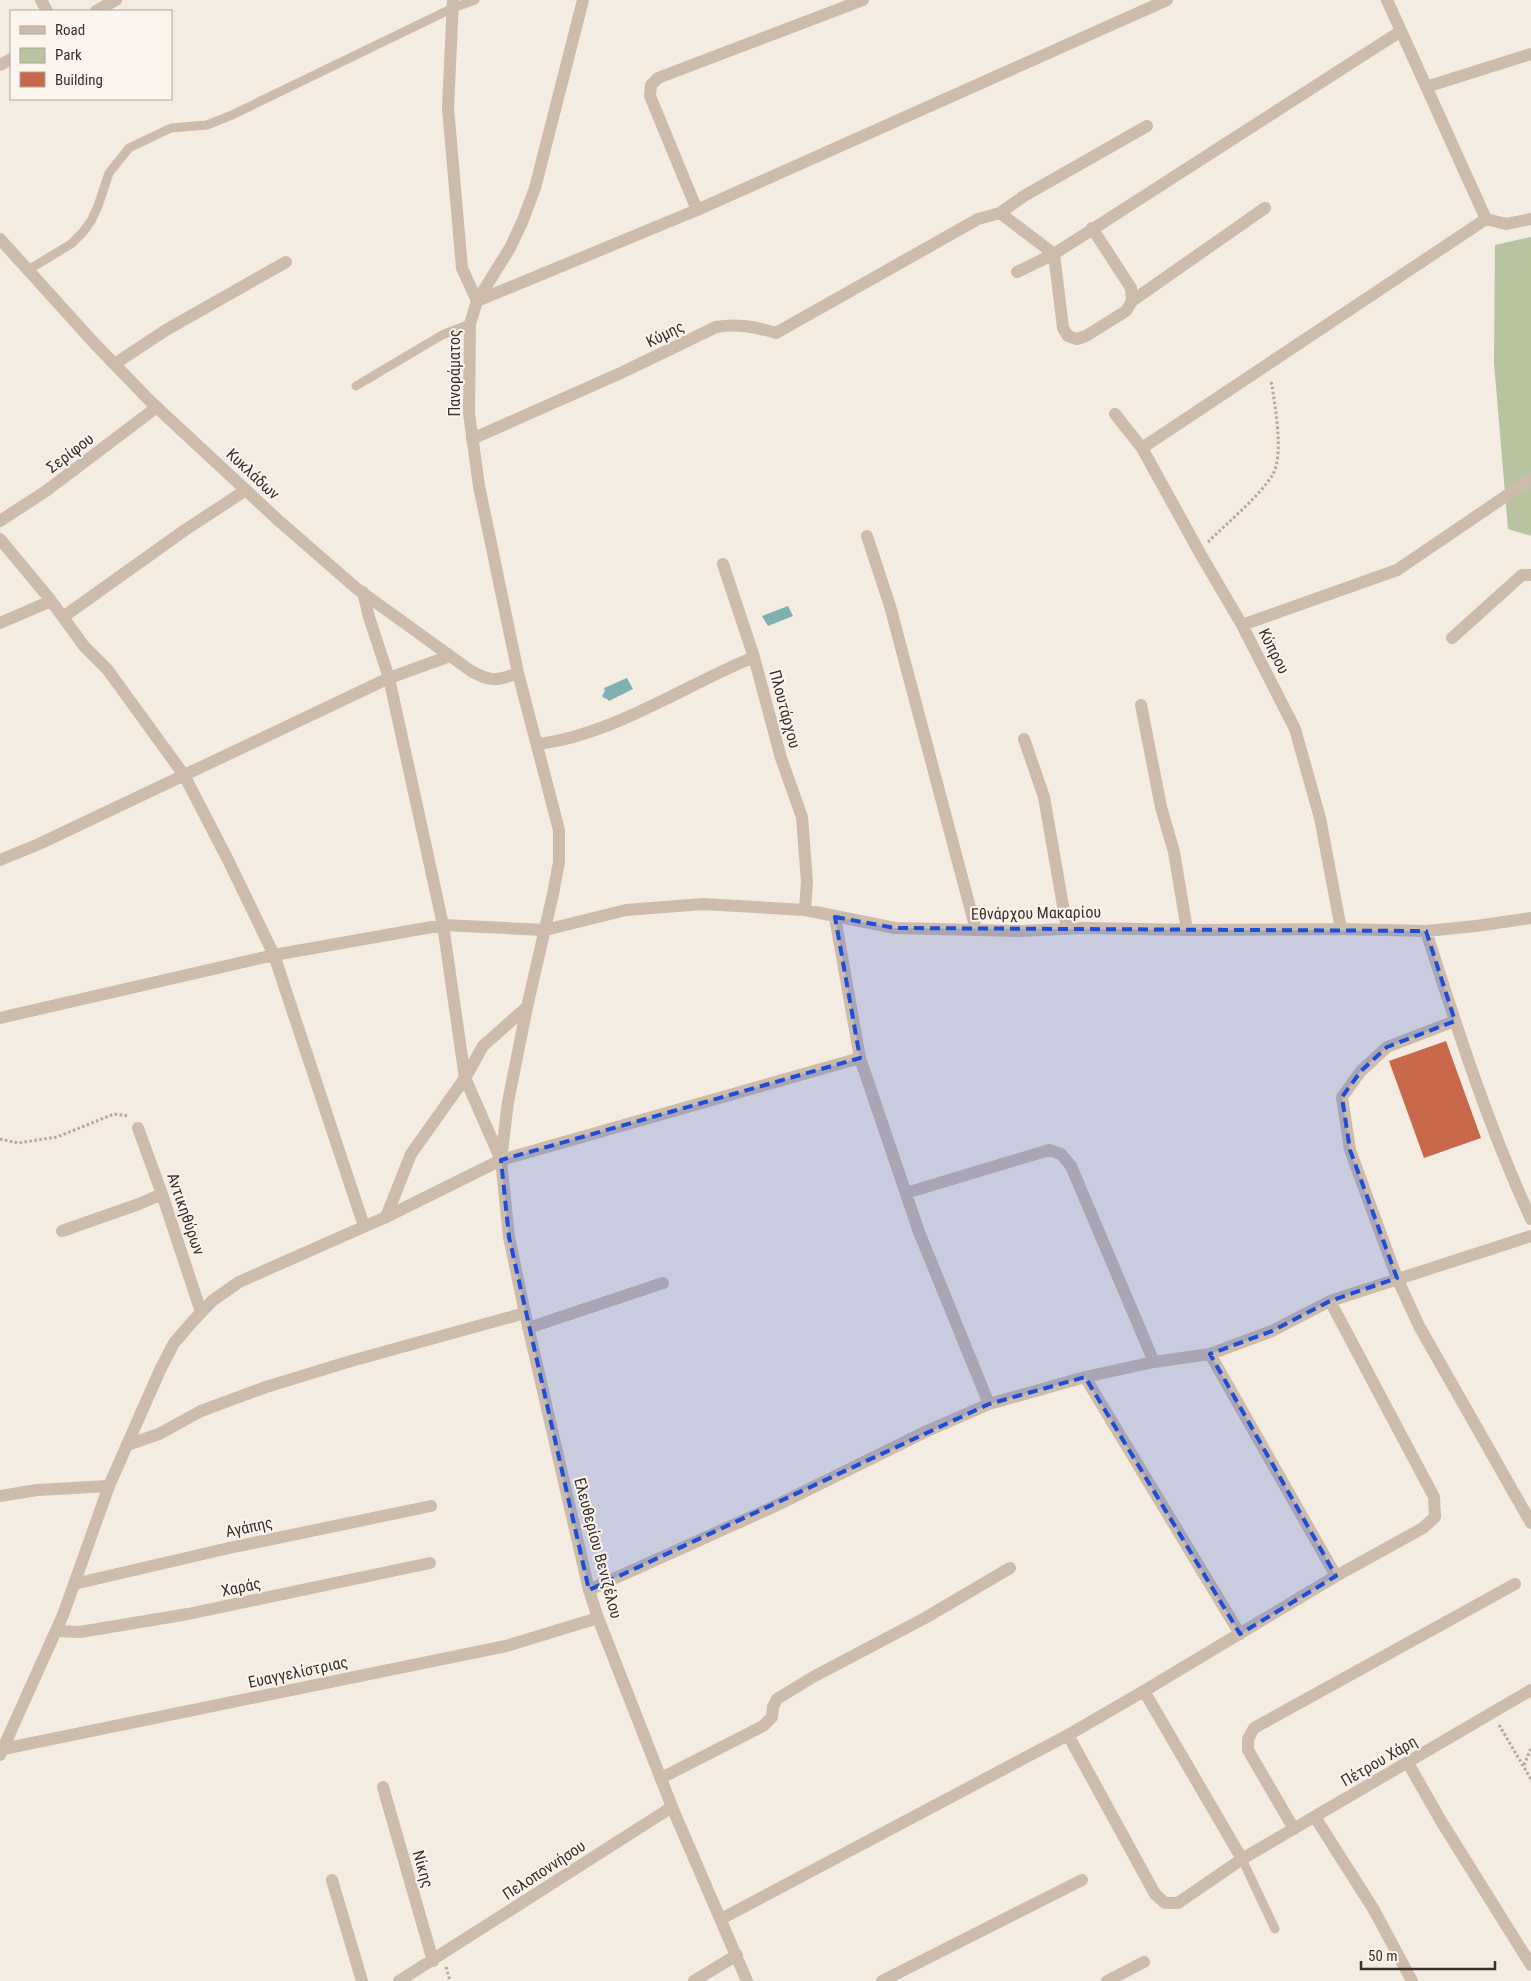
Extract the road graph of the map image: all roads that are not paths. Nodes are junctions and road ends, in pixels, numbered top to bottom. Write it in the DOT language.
graph roads {
  1 [pos="116,0"];
  2 [pos="475,0"];
  3 [pos="583,0"];
  4 [pos="863,0"];
  5 [pos="1167,0"];
  6 [pos="1387,0"];
  7 [pos="453,4"];
  8 [pos="98,10"];
  9 [pos="1400,31"];
  10 [pos="1531,54"];
  11 [pos="1426,87"];
  12 [pos="1148,126"];
  13 [pos="1265,208"];
  14 [pos="697,210"];
  15 [pos="1000,213"];
  16 [pos="1486,219"];
  17 [pos="1531,219"];
  18 [pos="1092,228"];
  19 [pos="0,239"];
  20 [pos="1054,254"];
  21 [pos="286,262"];
  22 [pos="28,270"];
  23 [pos="1017,272"];
  24 [pos="477,301"];
  25 [pos="1132,301"];
  26 [pos="470,324"];
  27 [pos="116,363"];
  28 [pos="356,386"];
  29 [pos="157,408"];
  30 [pos="1115,414"];
  31 [pos="472,439"];
  32 [pos="1142,448"];
  33 [pos="1531,479"];
  34 [pos="246,490"];
  35 [pos="0,521"];
  36 [pos="867,536"];
  37 [pos="0,539"];
  38 [pos="723,564"];
  39 [pos="1531,575"];
  40 [pos="363,592"];
  41 [pos="51,601"];
  42 [pos="63,617"];
  43 [pos="0,623"];
  44 [pos="1242,625"];
  45 [pos="1452,638"];
  46 [pos="450,656"];
  47 [pos="754,657"];
  48 [pos="518,673"];
  49 [pos="389,678"];
  50 [pos="1140,705"];
  51 [pos="1024,739"];
  52 [pos="538,744"];
  53 [pos="184,775"];
  54 [pos="0,860"];
  55 [pos="805,910"];
  56 [pos="835,917"];
  57 [pos="1531,918"];
  58 [pos="443,925"];
  59 [pos="1341,928"];
  60 [pos="1067,929"];
  61 [pos="545,930"];
  62 [pos="976,930"];
  63 [pos="1187,930"];
  64 [pos="1426,931"];
  65 [pos="274,956"];
  66 [pos="527,1007"];
  67 [pos="0,1018"];
  68 [pos="1455,1021"];
  69 [pos="860,1058"];
  70 [pos="465,1078"];
  71 [pos="138,1128"];
  72 [pos="501,1160"];
  73 [pos="906,1193"];
  74 [pos="162,1194"];
  75 [pos="386,1216"];
  76 [pos="1531,1219"];
  77 [pos="364,1226"];
  78 [pos="62,1231"];
  79 [pos="1531,1236"];
  80 [pos="1397,1278"];
  81 [pos="663,1283"];
  82 [pos="1330,1301"];
  83 [pos="202,1312"];
  84 [pos="525,1313"];
  85 [pos="528,1328"];
  86 [pos="1210,1354"];
  87 [pos="1154,1362"];
  88 [pos="1085,1377"];
  89 [pos="989,1404"];
  90 [pos="127,1445"];
  91 [pos="109,1486"];
  92 [pos="0,1496"];
  93 [pos="431,1506"];
  94 [pos="1531,1523"];
  95 [pos="430,1563"];
  96 [pos="1010,1568"];
  97 [pos="1336,1576"];
  98 [pos="74,1584"];
  99 [pos="1515,1584"];
  100 [pos="589,1590"];
  101 [pos="598,1618"];
  102 [pos="56,1631"];
  103 [pos="1240,1634"];
  104 [pos="1531,1690"];
  105 [pos="1144,1691"];
  106 [pos="1068,1735"];
  107 [pos="1,1752"];
  108 [pos="1408,1763"];
  109 [pos="660,1778"];
  110 [pos="382,1787"];
  111 [pos="672,1807"];
  112 [pos="1315,1817"];
  113 [pos="1294,1828"];
  114 [pos="1242,1859"];
  115 [pos="332,1880"];
  116 [pos="1082,1880"];
  117 [pos="721,1919"];
  118 [pos="1275,1929"];
  119 [pos="736,1955"];
  120 [pos="433,1960"];
  121 [pos="1144,1962"];
  122 [pos="1531,1965"];
  123 [pos="362,1981"];
  124 [pos="399,1981"];
  125 [pos="694,1981"];
  126 [pos="747,1981"];
  127 [pos="882,1981"];
  128 [pos="1107,1981"];
  129 [pos="1412,1981"];
  1 -- 8 [label="street"];
  2 -- 7 [label="lane"];
  3 -- 24 [label="street, Πανοράματος"];
  4 -- 14 [label="street"];
  5 -- 14 [label="street"];
  6 -- 9 [label="street"];
  7 -- 22 [label="lane"];
  7 -- 24 [label="street"];
  9 -- 11 [label="street"];
  9 -- 18 [label="street"];
  10 -- 11 [label="street"];
  11 -- 16 [label="street"];
  12 -- 15 [label="street, Κύμης"];
  13 -- 25 [label="street"];
  14 -- 24 [label="street"];
  15 -- 20 [label="street"];
  15 -- 31 [label="street, Κύμης"];
  16 -- 17 [label="street"];
  16 -- 32 [label="street"];
  18 -- 20 [label="street"];
  18 -- 25 [label="street"];
  19 -- 22 [label="street, Κυκλάδων"];
  20 -- 23 [label="street"];
  20 -- 25 [label="street"];
  21 -- 27 [label="street"];
  22 -- 27 [label="street, Κυκλάδων"];
  24 -- 26 [label="street, Πανοράματος"];
  26 -- 28 [label="lane"];
  26 -- 31 [label="street, Πανοράματος"];
  27 -- 29 [label="street, Κυκλάδων"];
  29 -- 34 [label="street, Κυκλάδων"];
  29 -- 35 [label="street, Σερίφου"];
  30 -- 32 [label="street, Κύπρου"];
  31 -- 48 [label="street, Πανοράματος"];
  32 -- 44 [label="street, Κύπρου"];
  33 -- 44 [label="street"];
  34 -- 40 [label="street, Κυκλάδων"];
  34 -- 42 [label="street"];
  36 -- 62 [label="street"];
  37 -- 41 [label="street"];
  38 -- 47 [label="street"];
  39 -- 45 [label="street"];
  40 -- 46 [label="street, Κυκλάδων"];
  40 -- 49 [label="street"];
  41 -- 42 [label="street"];
  41 -- 43 [label="street"];
  42 -- 53 [label="street"];
  44 -- 59 [label="street, Κύπρου"];
  46 -- 48 [label="street, Κυκλάδων"];
  46 -- 49 [label="street"];
  47 -- 52 [label="street, Πλουτάρχου"];
  47 -- 55 [label="street, Πλουτάρχου"];
  48 -- 52 [label="street, Πανοράματος"];
  49 -- 53 [label="street"];
  49 -- 58 [label="street"];
  50 -- 63 [label="street"];
  51 -- 60 [label="street"];
  52 -- 61 [label="street, Πανοράματος"];
  53 -- 54 [label="street"];
  53 -- 65 [label="street"];
  55 -- 56 [label="street, Εθνάρχου Μακαρίου"];
  55 -- 61 [label="street, Εθνάρχου Μακαρίου"];
  56 -- 62 [label="street, Εθνάρχου Μακαρίου"];
  56 -- 69 [label="street"];
  57 -- 64 [label="street, Εθνάρχου Μακαρίου"];
  58 -- 61 [label="street, Εθνάρχου Μακαρίου"];
  58 -- 65 [label="street, Εθνάρχου Μακαρίου"];
  58 -- 70 [label="street"];
  59 -- 63 [label="street, Εθνάρχου Μακαρίου"];
  59 -- 64 [label="street, Εθνάρχου Μακαρίου"];
  60 -- 62 [label="street, Εθνάρχου Μακαρίου"];
  60 -- 63 [label="street, Εθνάρχου Μακαρίου"];
  61 -- 66 [label="street, Πανοράματος"];
  64 -- 68 [label="street"];
  65 -- 67 [label="street, Εθνάρχου Μακαρίου"];
  65 -- 77 [label="street"];
  66 -- 70 [label="street"];
  66 -- 72 [label="street, Πανοράματος"];
  68 -- 76 [label="street"];
  68 -- 80 [label="street"];
  69 -- 72 [label="street"];
  69 -- 73 [label="street"];
  70 -- 72 [label="street"];
  70 -- 75 [label="street"];
  71 -- 74 [label="street, Αντικηθύρων"];
  72 -- 75 [label="street"];
  72 -- 84 [label="street, Ελευθερίου Βενιζέλου"];
  73 -- 87 [label="street"];
  73 -- 89 [label="street"];
  74 -- 78 [label="street"];
  74 -- 83 [label="street, Αντικηθύρων"];
  75 -- 77 [label="street"];
  77 -- 83 [label="street"];
  79 -- 80 [label="street"];
  80 -- 82 [label="street"];
  80 -- 94 [label="street"];
  81 -- 85 [label="street"];
  82 -- 86 [label="street"];
  82 -- 97 [label="street"];
  83 -- 90 [label="street"];
  84 -- 85 [label="street, Ελευθερίου Βενιζέλου"];
  84 -- 90 [label="street"];
  85 -- 100 [label="street, Ελευθερίου Βενιζέλου"];
  86 -- 87 [label="street"];
  86 -- 97 [label="street"];
  87 -- 88 [label="street"];
  88 -- 89 [label="street"];
  88 -- 103 [label="street"];
  89 -- 100 [label="street"];
  90 -- 91 [label="street"];
  91 -- 92 [label="street"];
  91 -- 98 [label="street"];
  93 -- 98 [label="street, Αγάπης"];
  95 -- 102 [label="street, Χαράς"];
  96 -- 109 [label="street"];
  97 -- 103 [label="street"];
  98 -- 102 [label="street"];
  99 -- 113 [label="street"];
  100 -- 101 [label="street, Ελευθερίου Βενιζέλου"];
  101 -- 107 [label="street, Ευαγγελίστριας"];
  101 -- 109 [label="street, Ελευθερίου Βενιζέλου"];
  102 -- 107 [label="street"];
  103 -- 105 [label="street"];
  104 -- 108 [label="street, Πέτρου Χάρη"];
  105 -- 106 [label="street"];
  105 -- 114 [label="street"];
  106 -- 114 [label="street, Πέτρου Χάρη"];
  106 -- 117 [label="street"];
  108 -- 112 [label="street, Πέτρου Χάρη"];
  108 -- 122 [label="street"];
  109 -- 111 [label="street, Ελευθερίου Βενιζέλου"];
  110 -- 120 [label="street, Νίκης"];
  111 -- 117 [label="street, Ελευθερίου Βενιζέλου"];
  111 -- 120 [label="street, Πελοποννήσου"];
  112 -- 113 [label="street, Πέτρου Χάρη"];
  112 -- 129 [label="street"];
  113 -- 114 [label="street, Πέτρου Χάρη"];
  114 -- 118 [label="lane"];
  115 -- 123 [label="street"];
  116 -- 127 [label="street"];
  117 -- 119 [label="street, Ελευθερίου Βενιζέλου"];
  119 -- 125 [label="street"];
  119 -- 126 [label="street, Ελευθερίου Βενιζέλου"];
  120 -- 124 [label="street, Πελοποννήσου"];
  121 -- 128 [label="street"];
}
